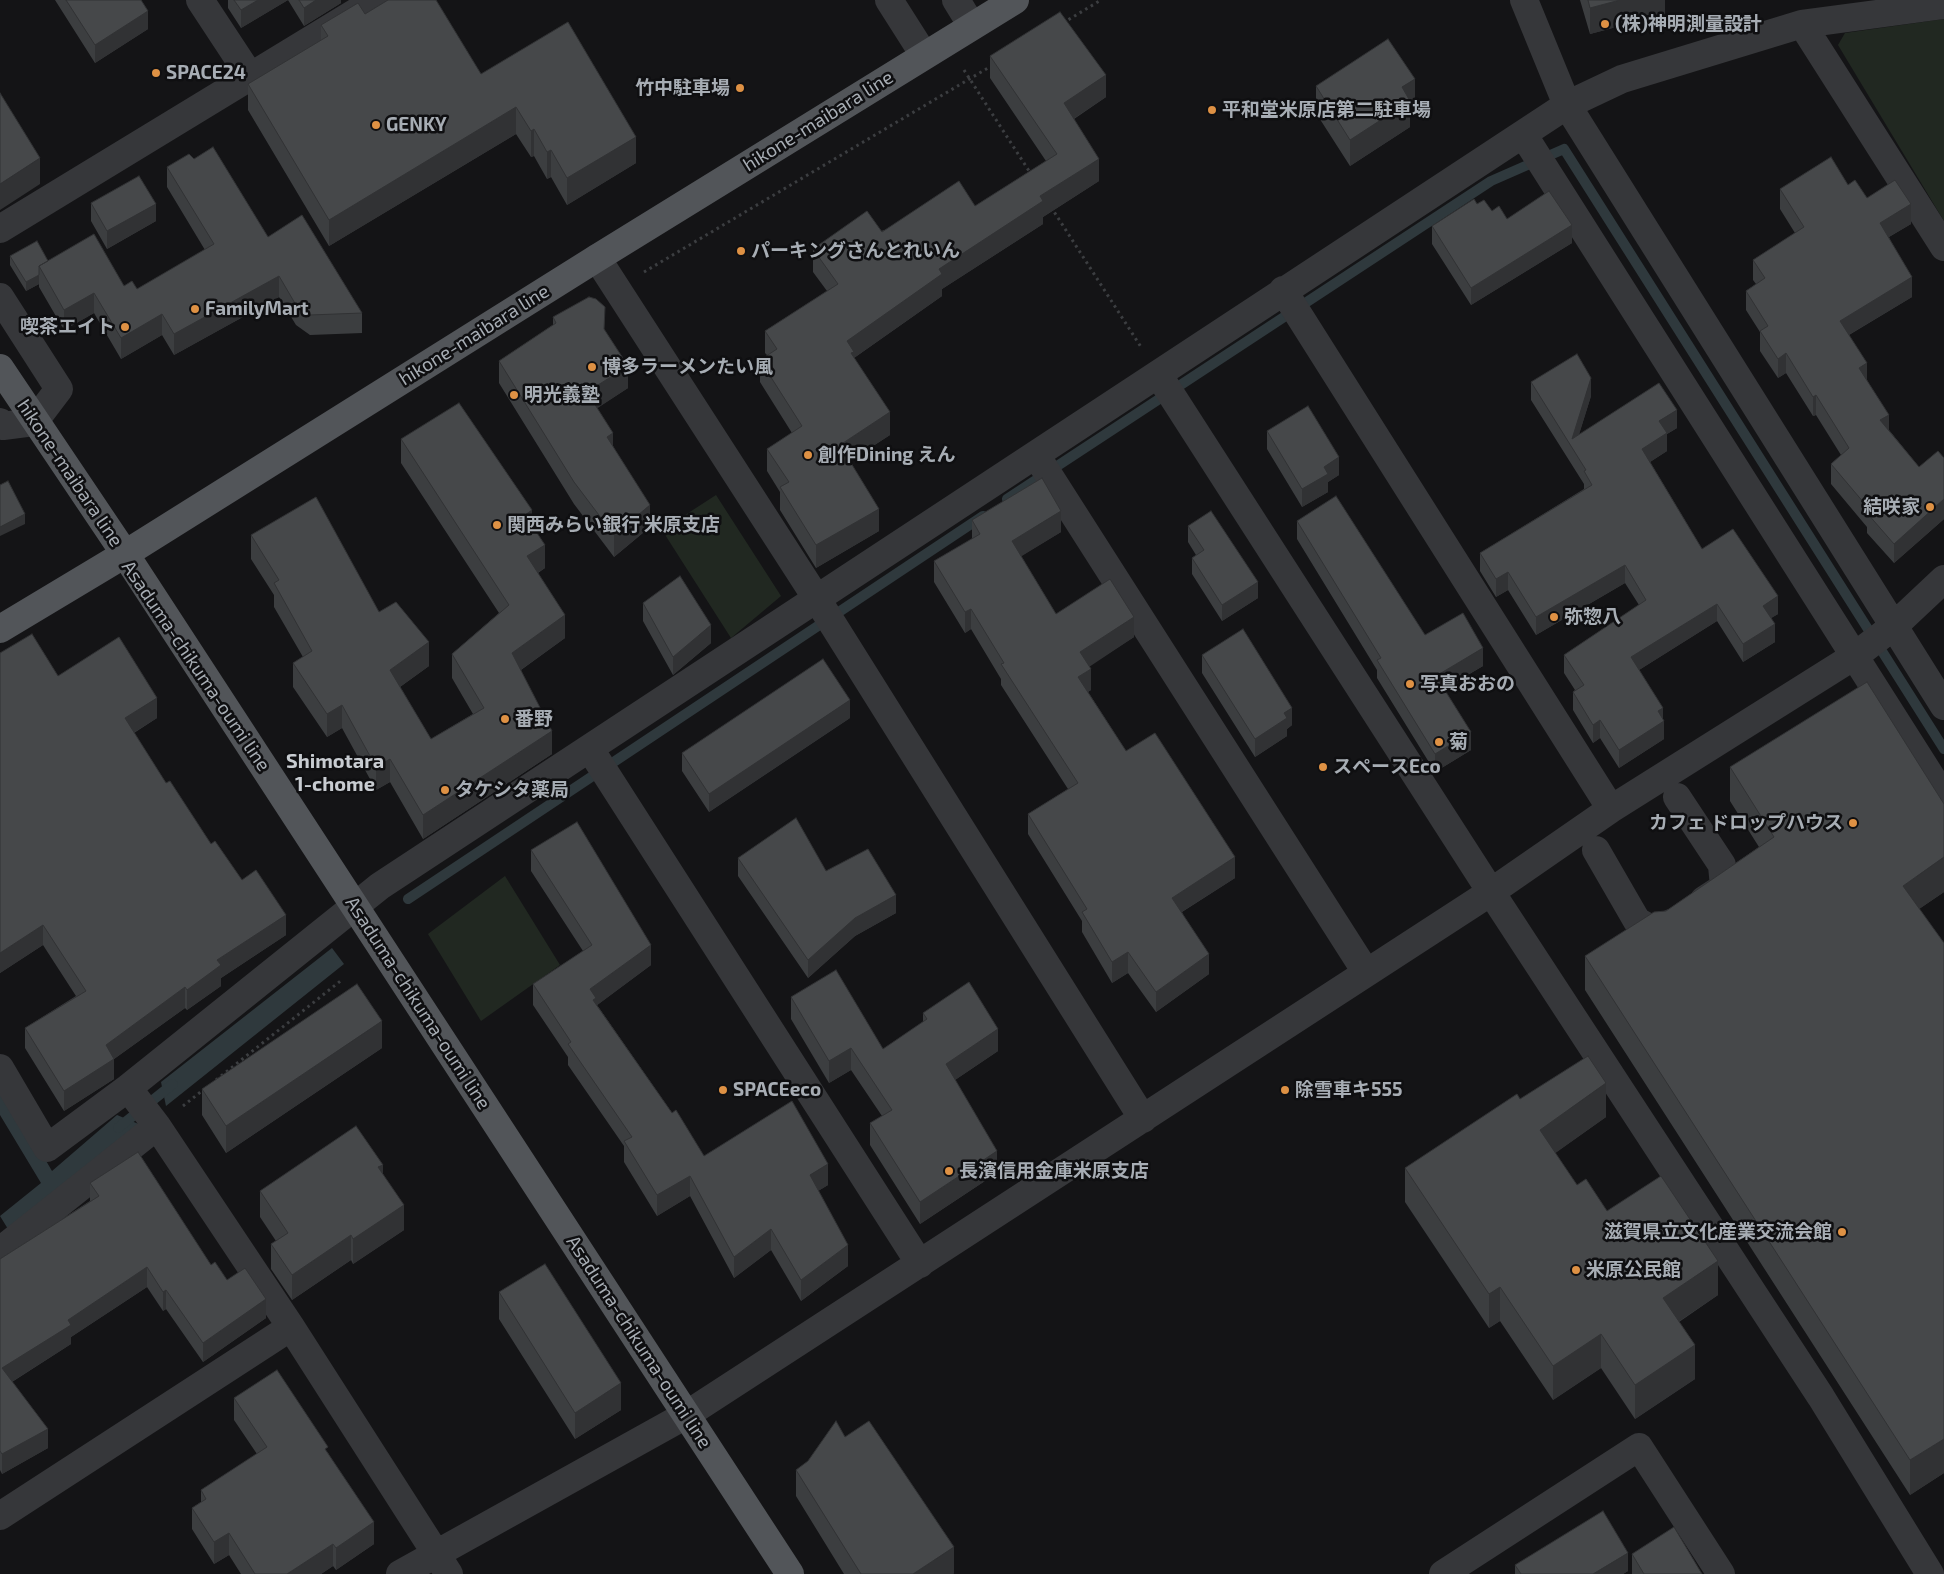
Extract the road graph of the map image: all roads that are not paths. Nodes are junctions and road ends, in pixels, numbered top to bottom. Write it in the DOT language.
graph roads {
  1 [pos="200,0"];
  2 [pos="376,0"];
  3 [pos="889,0"];
  4 [pos="956,0"];
  5 [pos="1015,0"];
  6 [pos="1524,0"];
  7 [pos="1944,5"];
  8 [pos="1802,24"];
  9 [pos="972,26"];
  10 [pos="935,49"];
  11 [pos="250,76"];
  12 [pos="1568,105"];
  13 [pos="1524,134"];
  14 [pos="0,229"];
  15 [pos="1944,247"];
  16 [pos="598,258"];
  17 [pos="0,297"];
  18 [pos="1292,304"];
  19 [pos="0,368"];
  20 [pos="1167,388"];
  21 [pos="0,422"];
  22 [pos="34,422"];
  23 [pos="1044,468"];
  24 [pos="125,554"];
  25 [pos="1944,579"];
  26 [pos="820,604"];
  27 [pos="0,629"];
  28 [pos="1874,642"];
  29 [pos="1944,706"];
  30 [pos="599,763"];
  31 [pos="1677,797"];
  32 [pos="1944,797"];
  33 [pos="1611,810"];
  34 [pos="1596,850"];
  35 [pos="1490,892"];
  36 [pos="355,905"];
  37 [pos="1366,972"];
  38 [pos="0,1068"];
  39 [pos="142,1107"];
  40 [pos="1143,1119"];
  41 [pos="0,1251"];
  42 [pos="920,1264"];
  43 [pos="291,1328"];
  44 [pos="686,1415"];
  45 [pos="0,1516"];
  46 [pos="442,1564"];
  47 [pos="400,1574"];
  48 [pos="790,1574"];
  49 [pos="1443,1574"];
  50 [pos="1721,1574"];
  51 [pos="1930,1574"];
  1 -- 11 [label="street"];
  2 -- 11 [label="street"];
  3 -- 10 [label="street"];
  4 -- 9 [label="street"];
  5 -- 9 [label="main road, hikone-maibara line"];
  6 -- 12 [label="street"];
  7 -- 8 [label="street"];
  8 -- 12 [label="street"];
  8 -- 15 [label="street"];
  9 -- 10 [label="main road, hikone-maibara line"];
  10 -- 16 [label="main road, hikone-maibara line"];
  11 -- 14 [label="street"];
  12 -- 13 [label="street"];
  12 -- 28 [label="street"];
  13 -- 18 [label="street"];
  13 -- 28 [label="street"];
  16 -- 24 [label="main road, hikone-maibara line"];
  16 -- 26 [label="street"];
  17 -- 22 [label="street"];
  18 -- 20 [label="street"];
  18 -- 33 [label="street"];
  19 -- 22 [label="main road, hikone-maibara line"];
  20 -- 23 [label="street"];
  20 -- 35 [label="street"];
  21 -- 22 [label="street"];
  22 -- 24 [label="main road, hikone-maibara line"];
  23 -- 26 [label="street"];
  23 -- 37 [label="street"];
  24 -- 27 [label="main road, Asaduma-chikuma-oumi line"];
  24 -- 36 [label="main road, Asaduma-chikuma-oumi line"];
  25 -- 28 [label="street"];
  26 -- 30 [label="street"];
  26 -- 40 [label="street"];
  28 -- 29 [label="street"];
  28 -- 32 [label="street"];
  28 -- 33 [label="street"];
  30 -- 36 [label="street"];
  30 -- 42 [label="street"];
  31 -- 34 [label="street"];
  33 -- 35 [label="street"];
  35 -- 37 [label="street"];
  35 -- 51 [label="street"];
  36 -- 39 [label="street"];
  36 -- 44 [label="main road, Asaduma-chikuma-oumi line"];
  37 -- 40 [label="street"];
  38 -- 39 [label="street"];
  39 -- 41 [label="street"];
  39 -- 43 [label="street"];
  40 -- 42 [label="street"];
  42 -- 44 [label="street"];
  43 -- 45 [label="street"];
  43 -- 46 [label="street"];
  44 -- 46 [label="street"];
  44 -- 48 [label="main road, Asaduma-chikuma-oumi line"];
  46 -- 47 [label="street"];
  49 -- 50 [label="street"];
}
